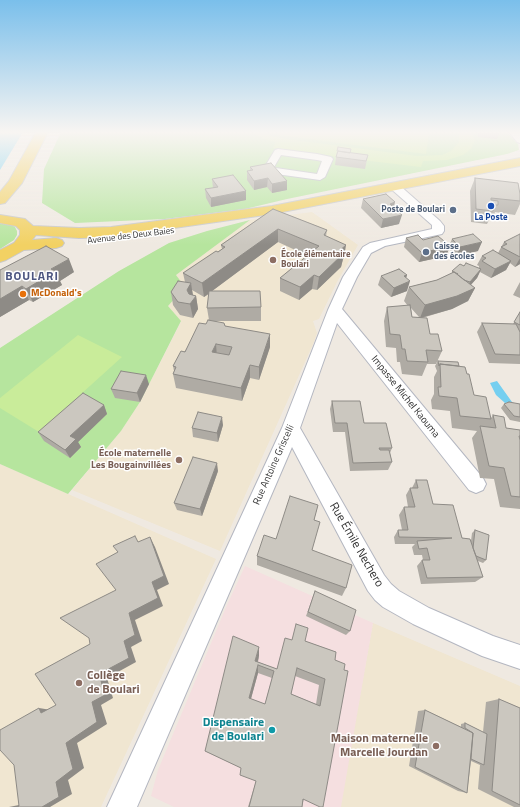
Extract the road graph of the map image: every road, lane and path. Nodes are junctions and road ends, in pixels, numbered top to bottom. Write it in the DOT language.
graph roads {
  1 [pos="22,170"];
  2 [pos="271,170"];
  3 [pos="287,170"];
  4 [pos="308,170"];
  5 [pos="323,170"];
  6 [pos="480,170"];
  7 [pos="285,173"];
  8 [pos="304,175"];
  9 [pos="15,183"];
  10 [pos="394,186"];
  11 [pos="0,200"];
  12 [pos="265,211"];
  13 [pos="6,219"];
  14 [pos="28,230"];
  15 [pos="20,246"];
  16 [pos="0,257"];
  17 [pos="335,310"];
  18 [pos="291,428"];
  19 [pos="476,484"];
  20 [pos="520,657"];
  21 [pos="122,807"];
  1 -- 9 [label="main road"];
  2 -- 7 [label="street"];
  3 -- 7 [label="street"];
  4 -- 8 [label="street"];
  5 -- 8 [label="street"];
  6 -- 10 [label="main road, Avenue des Deux Baies"];
  7 -- 8 [label="street"];
  9 -- 11 [label="main road"];
  9 -- 13 [label="main road"];
  10 -- 12 [label="main road, Avenue des Deux Baies"];
  10 -- 17 [label="street, Rue Antoine Griscelli"];
  12 -- 14 [label="main road, Avenue des Deux Baies"];
  12 -- 15 [label="main road, Avenue des Deux Baies"];
  13 -- 14 [label="main road"];
  14 -- 15 [label="main road"];
  15 -- 16 [label="main road"];
  17 -- 18 [label="street, Rue Antoine Griscelli"];
  17 -- 19 [label="street, Impasse Michel Kaouma"];
  18 -- 20 [label="street, Rue Émile Nechero"];
  18 -- 21 [label="street, Rue Antoine Griscelli"];
}
